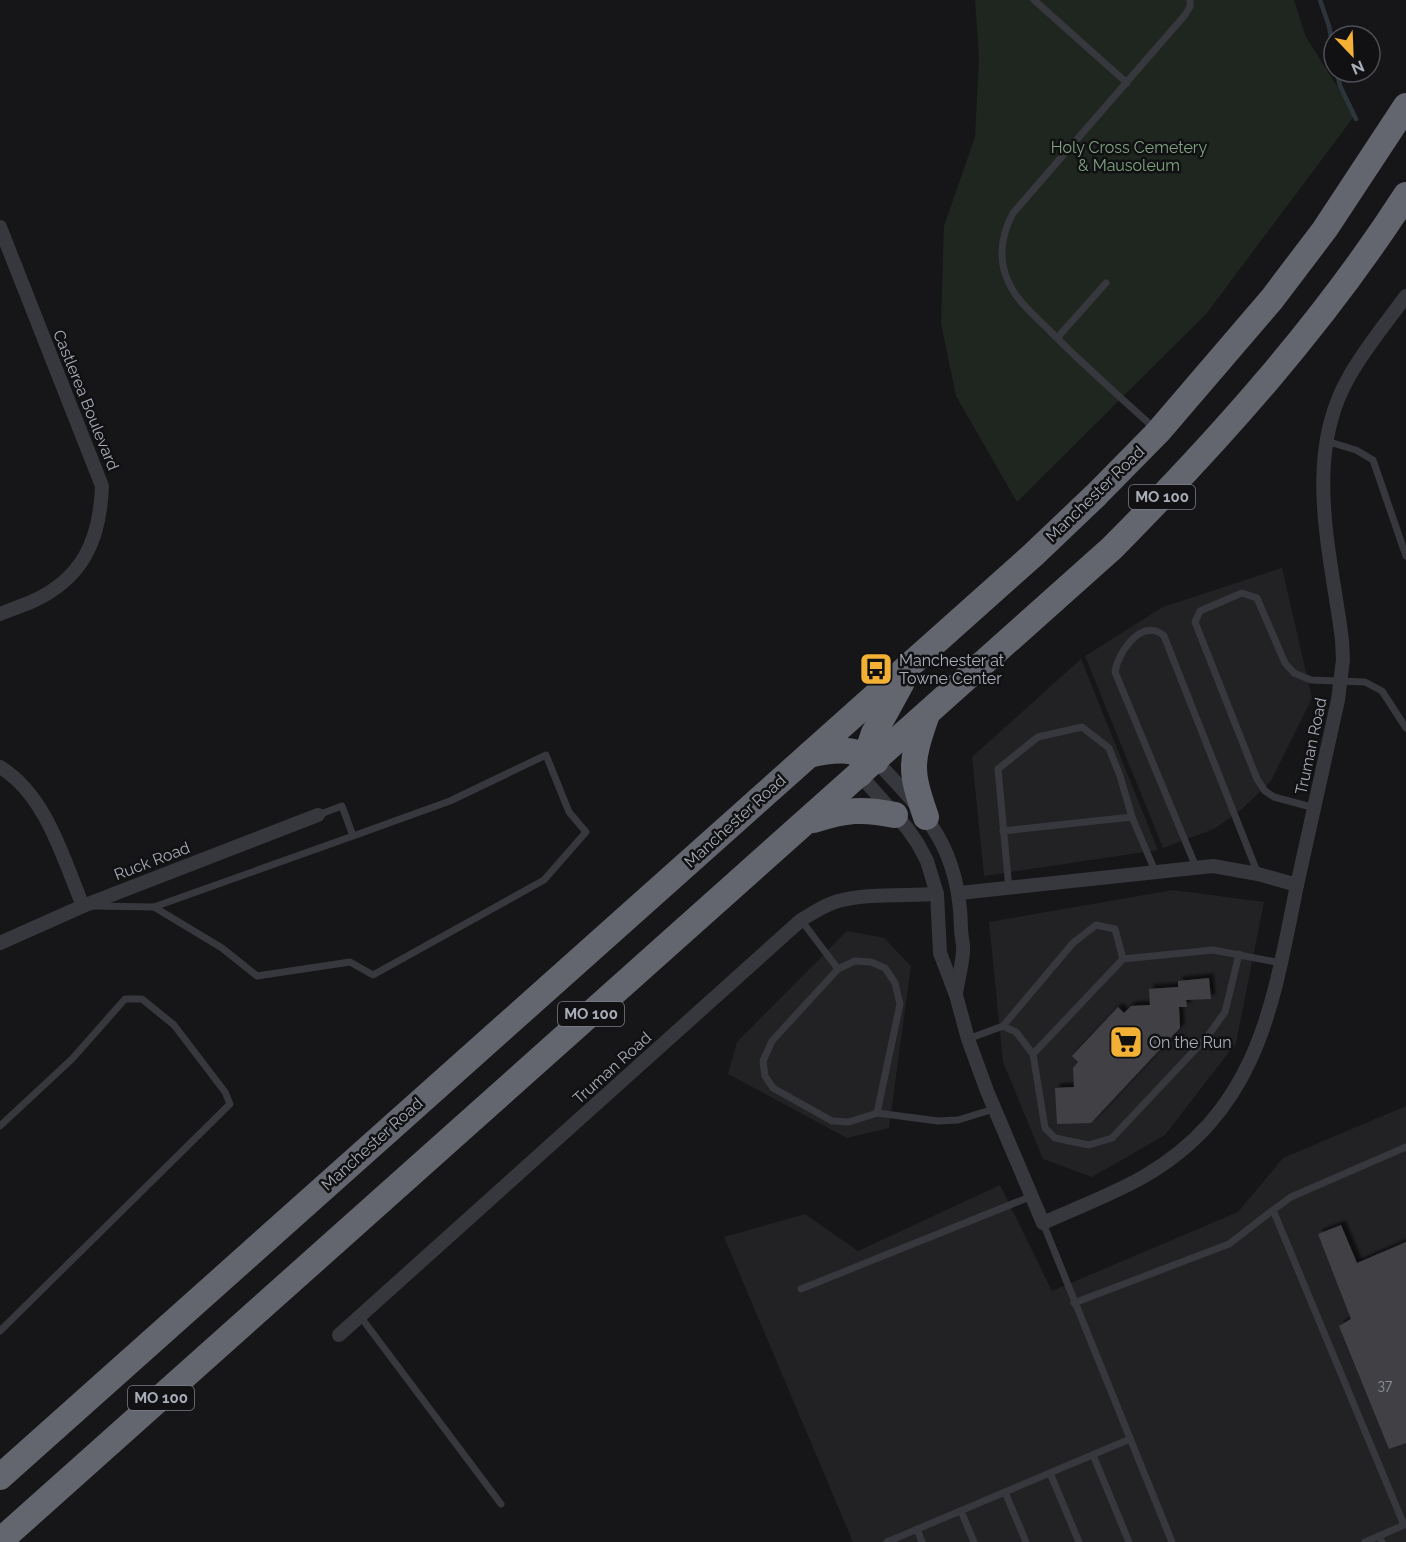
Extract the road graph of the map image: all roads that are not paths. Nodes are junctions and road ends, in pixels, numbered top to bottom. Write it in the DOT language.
graph roads {
  1 [pos="1034,0"];
  2 [pos="1190,0"];
  3 [pos="1127,84"];
  4 [pos="1406,106"];
  5 [pos="1406,195"];
  6 [pos="0,227"];
  7 [pos="1106,283"];
  8 [pos="1406,296"];
  9 [pos="1057,338"];
  10 [pos="1158,432"];
  11 [pos="1326,441"];
  12 [pos="1406,556"];
  13 [pos="0,614"];
  14 [pos="916,660"];
  15 [pos="1341,680"];
  16 [pos="927,714"];
  17 [pos="1406,728"];
  18 [pos="809,755"];
  19 [pos="867,763"];
  20 [pos="0,767"];
  21 [pos="1315,807"];
  22 [pos="318,815"];
  23 [pos="895,815"];
  24 [pos="1132,817"];
  25 [pos="926,818"];
  26 [pos="805,823"];
  27 [pos="1003,831"];
  28 [pos="353,836"];
  29 [pos="1196,867"];
  30 [pos="1155,871"];
  31 [pos="1258,874"];
  32 [pos="1297,885"];
  33 [pos="1009,889"];
  34 [pos="960,893"];
  35 [pos="937,894"];
  36 [pos="83,906"];
  37 [pos="154,907"];
  38 [pos="801,920"];
  39 [pos="0,943"];
  40 [pos="1239,954"];
  41 [pos="1123,959"];
  42 [pos="1281,963"];
  43 [pos="838,969"];
  44 [pos="956,995"];
  45 [pos="1003,1026"];
  46 [pos="968,1039"];
  47 [pos="1033,1054"];
  48 [pos="994,1109"];
  49 [pos="877,1113"];
  50 [pos="0,1126"];
  51 [pos="1406,1147"];
  52 [pos="1032,1196"];
  53 [pos="1273,1210"];
  54 [pos="1043,1223"];
  55 [pos="801,1289"];
  56 [pos="1074,1303"];
  57 [pos="360,1316"];
  58 [pos="0,1331"];
  59 [pos="339,1335"];
  60 [pos="1130,1439"];
  61 [pos="1093,1455"];
  62 [pos="1050,1473"];
  63 [pos="0,1477"];
  64 [pos="1005,1492"];
  65 [pos="501,1504"];
  66 [pos="961,1511"];
  67 [pos="917,1529"];
  68 [pos="1380,1539"];
  69 [pos="0,1541"];
  70 [pos="887,1542"];
  71 [pos="922,1542"];
  72 [pos="974,1542"];
  73 [pos="1026,1542"];
  74 [pos="1078,1542"];
  75 [pos="1129,1542"];
  76 [pos="1172,1542"];
  77 [pos="1365,1542"];
  1 -- 3 [label="lane"];
  2 -- 3 [label="lane"];
  3 -- 9 [label="lane"];
  4 -- 10 [label="highway, Manchester Road / MO 100"];
  5 -- 16 [label="highway, MO 100"];
  6 -- 13 [label="street, Castlerea Boulevard"];
  7 -- 9 [label="lane"];
  8 -- 11 [label="street, Truman Road"];
  9 -- 10 [label="lane"];
  10 -- 14 [label="highway, Manchester Road / MO 100"];
  11 -- 12 [label="lane"];
  11 -- 15 [label="street, Truman Road"];
  14 -- 18 [label="highway, Manchester Road / MO 100"];
  14 -- 19 [label="highway"];
  15 -- 17 [label="lane"];
  15 -- 21 [label="street, Truman Road"];
  15 -- 21 [label="lane"];
  16 -- 19 [label="highway, MO 100"];
  16 -- 25 [label="highway"];
  18 -- 19 [label="highway"];
  18 -- 63 [label="highway, Manchester Road / MO 100"];
  19 -- 23 [label="street"];
  19 -- 25 [label="street"];
  19 -- 26 [label="highway, MO 100"];
  20 -- 36 [label="street"];
  21 -- 32 [label="street, Truman Road"];
  22 -- 28 [label="lane"];
  22 -- 36 [label="street, Ruck Road"];
  23 -- 26 [label="highway"];
  23 -- 35 [label="street"];
  24 -- 27 [label="lane"];
  24 -- 27 [label="lane"];
  24 -- 30 [label="lane"];
  25 -- 34 [label="street"];
  26 -- 69 [label="highway, MO 100"];
  27 -- 33 [label="lane"];
  28 -- 37 [label="lane"];
  28 -- 37 [label="lane"];
  29 -- 30 [label="street"];
  29 -- 31 [label="street"];
  29 -- 31 [label="lane"];
  30 -- 33 [label="street"];
  31 -- 32 [label="street"];
  32 -- 42 [label="street, Truman Road"];
  33 -- 34 [label="street"];
  34 -- 44 [label="street"];
  35 -- 38 [label="street, Truman Road"];
  35 -- 44 [label="street"];
  36 -- 37 [label="lane"];
  36 -- 39 [label="street, Ruck Road"];
  38 -- 43 [label="lane"];
  38 -- 57 [label="street, Truman Road"];
  40 -- 41 [label="lane"];
  40 -- 42 [label="lane"];
  40 -- 47 [label="lane"];
  41 -- 45 [label="lane"];
  41 -- 47 [label="lane"];
  42 -- 54 [label="street, Truman Road"];
  43 -- 49 [label="lane"];
  43 -- 49 [label="lane"];
  44 -- 46 [label="street"];
  45 -- 46 [label="lane"];
  45 -- 47 [label="lane"];
  46 -- 48 [label="street"];
  48 -- 49 [label="lane"];
  48 -- 52 [label="street"];
  50 -- 58 [label="lane"];
  51 -- 53 [label="lane"];
  52 -- 54 [label="street"];
  52 -- 55 [label="lane"];
  53 -- 56 [label="lane"];
  53 -- 68 [label="lane"];
  54 -- 56 [label="lane"];
  56 -- 60 [label="lane"];
  57 -- 59 [label="street, Truman Road"];
  57 -- 65 [label="lane"];
  60 -- 61 [label="lane"];
  60 -- 76 [label="lane"];
  61 -- 62 [label="lane"];
  61 -- 75 [label="lane"];
  62 -- 64 [label="lane"];
  62 -- 74 [label="lane"];
  64 -- 66 [label="lane"];
  64 -- 73 [label="lane"];
  66 -- 67 [label="lane"];
  66 -- 72 [label="lane"];
  67 -- 70 [label="lane"];
  67 -- 71 [label="lane"];
  68 -- 77 [label="lane"];
}
